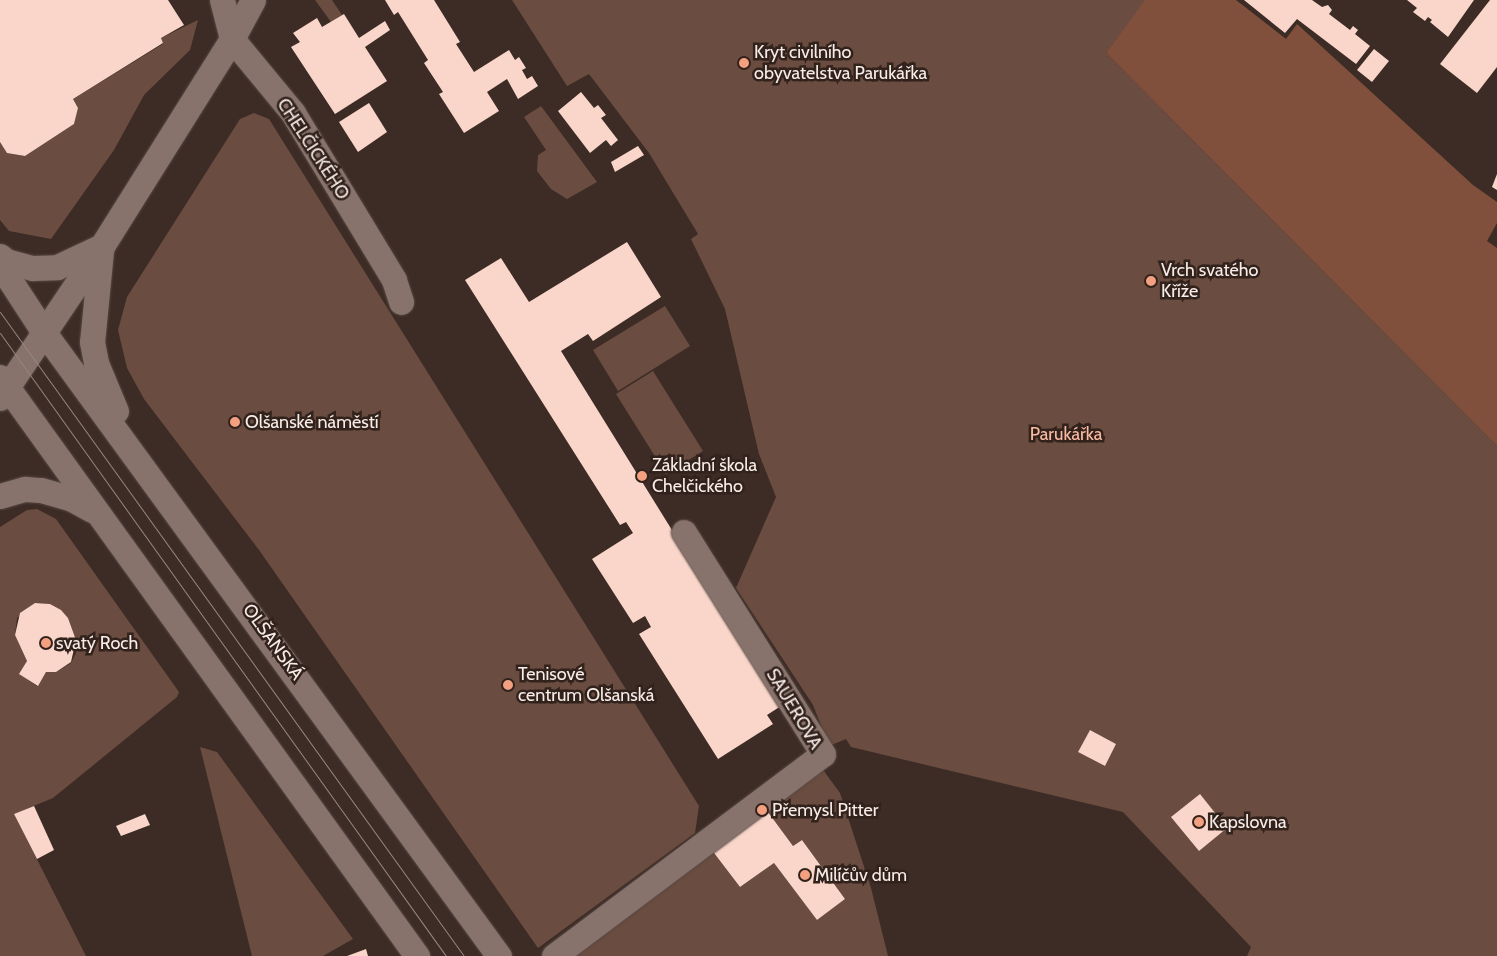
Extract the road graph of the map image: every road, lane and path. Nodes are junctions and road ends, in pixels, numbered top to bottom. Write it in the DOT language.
graph roads {
  1 [pos="222,0"];
  2 [pos="253,0"];
  3 [pos="232,39"];
  4 [pos="102,246"];
  5 [pos="0,256"];
  6 [pos="0,265"];
  7 [pos="401,302"];
  8 [pos="43,331"];
  9 [pos="2,386"];
  10 [pos="134,453"];
  11 [pos="0,496"];
  12 [pos="98,515"];
  13 [pos="684,532"];
  14 [pos="417,956"];
  15 [pos="499,956"];
  16 [pos="554,956"];
  1 -- 3 [label="street, CHELČICKÉHO"];
  2 -- 3 [label="street"];
  3 -- 4 [label="street"];
  3 -- 7 [label="street, CHELČICKÉHO"];
  4 -- 5 [label="street"];
  4 -- 8 [label="street"];
  4 -- 10 [label="street"];
  6 -- 8 [label="street, OLŠANSKÁ"];
  8 -- 9 [label="street"];
  8 -- 10 [label="street, OLŠANSKÁ"];
  9 -- 12 [label="street"];
  10 -- 15 [label="street, OLŠANSKÁ"];
  11 -- 12 [label="street"];
  12 -- 14 [label="street"];
  13 -- 16 [label="street, SAUEROVA"];
}
